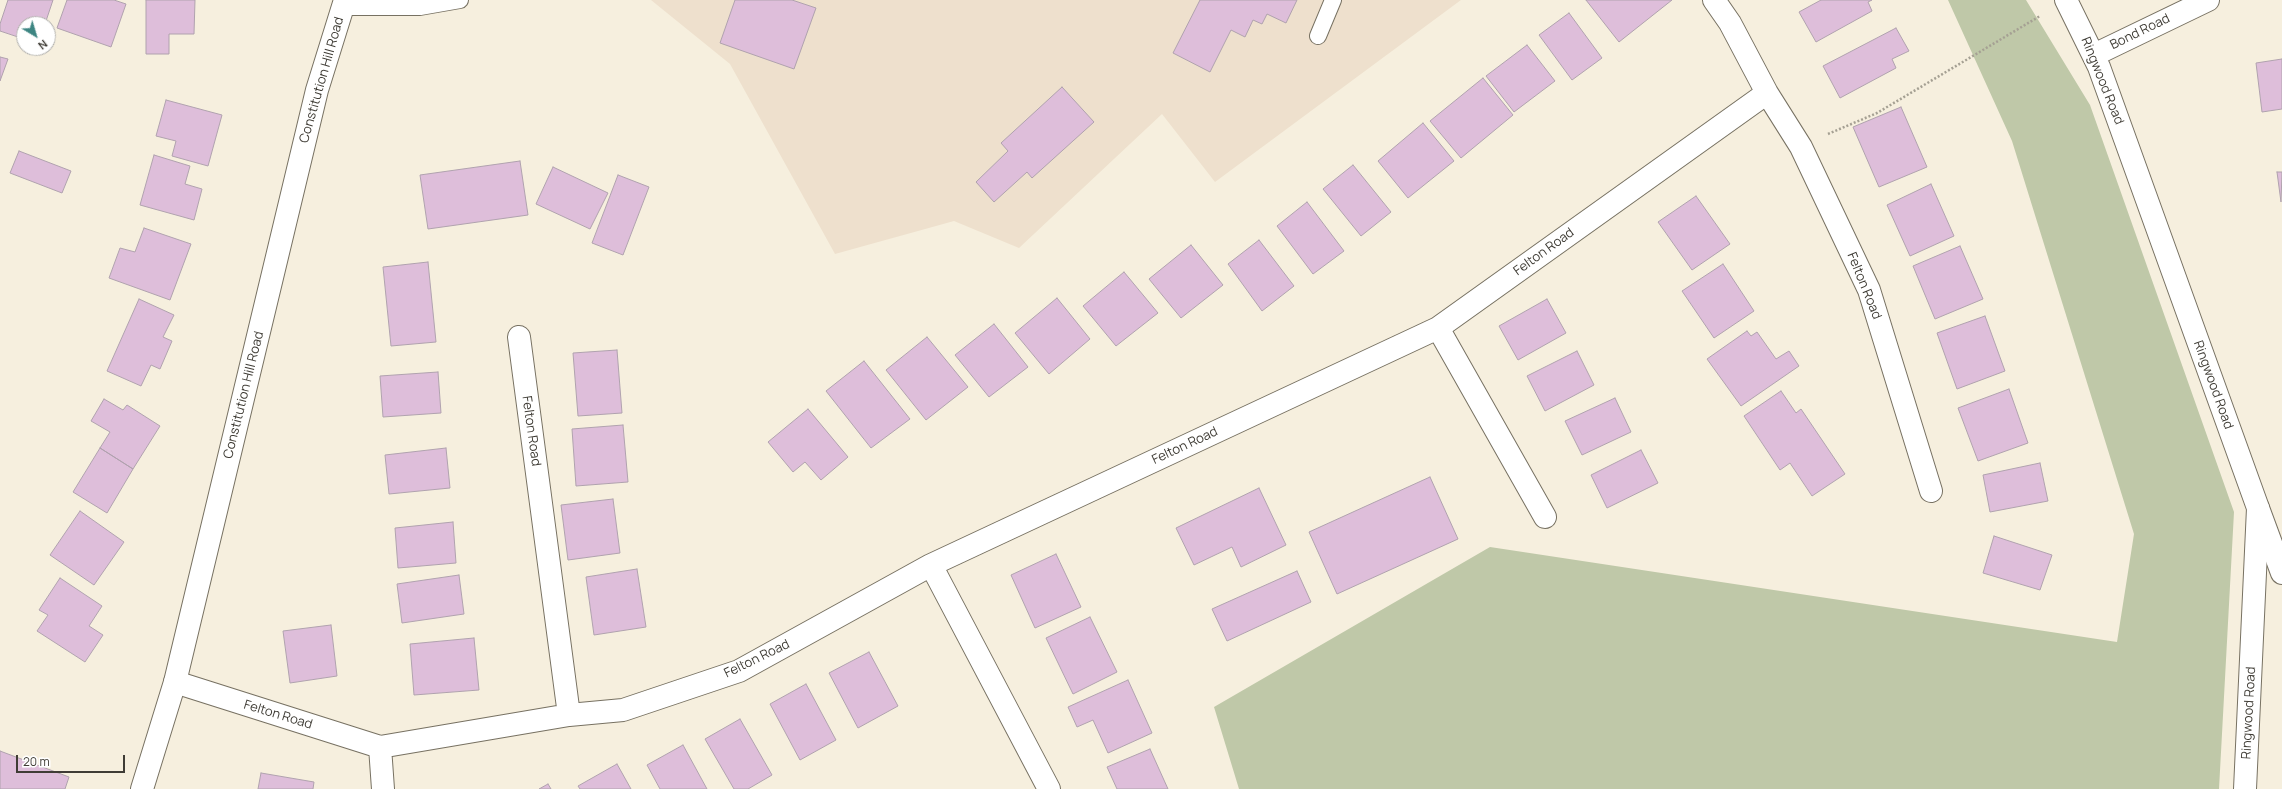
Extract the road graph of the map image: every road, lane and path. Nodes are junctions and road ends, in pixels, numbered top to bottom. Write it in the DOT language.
graph roads {
  1 [pos="460,0"];
  2 [pos="1333,0"];
  3 [pos="1714,0"];
  4 [pos="2066,0"];
  5 [pos="2208,0"];
  6 [pos="344,4"];
  7 [pos="2046,12"];
  8 [pos="1318,36"];
  9 [pos="2094,54"];
  10 [pos="1767,92"];
  11 [pos="1801,147"];
  12 [pos="1438,328"];
  13 [pos="519,337"];
  14 [pos="1931,491"];
  15 [pos="2258,508"];
  16 [pos="1545,517"];
  17 [pos="931,565"];
  18 [pos="2282,573"];
  19 [pos="175,682"];
  20 [pos="569,715"];
  21 [pos="380,747"];
  22 [pos="142,789"];
  23 [pos="383,789"];
  24 [pos="1049,789"];
  25 [pos="2245,789"];
  1 -- 6 [label="lane"];
  2 -- 8 [label="lane"];
  3 -- 10 [label="street, Felton Road"];
  4 -- 9 [label="street, Ringwood Road"];
  5 -- 9 [label="street, Bond Road"];
  6 -- 19 [label="street, Constitution Hill Road"];
  7 -- 11 [label="path"];
  9 -- 15 [label="street, Ringwood Road"];
  10 -- 11 [label="street, Felton Road"];
  10 -- 12 [label="street, Felton Road"];
  11 -- 14 [label="street, Felton Road"];
  12 -- 16 [label="street"];
  12 -- 17 [label="street, Felton Road"];
  13 -- 20 [label="street, Felton Road"];
  15 -- 18 [label="street"];
  15 -- 25 [label="street, Ringwood Road"];
  17 -- 20 [label="street, Felton Road"];
  17 -- 24 [label="street"];
  19 -- 21 [label="street, Felton Road"];
  19 -- 22 [label="street, Constitution Hill Road"];
  20 -- 21 [label="street, Felton Road"];
  21 -- 23 [label="street"];
}
